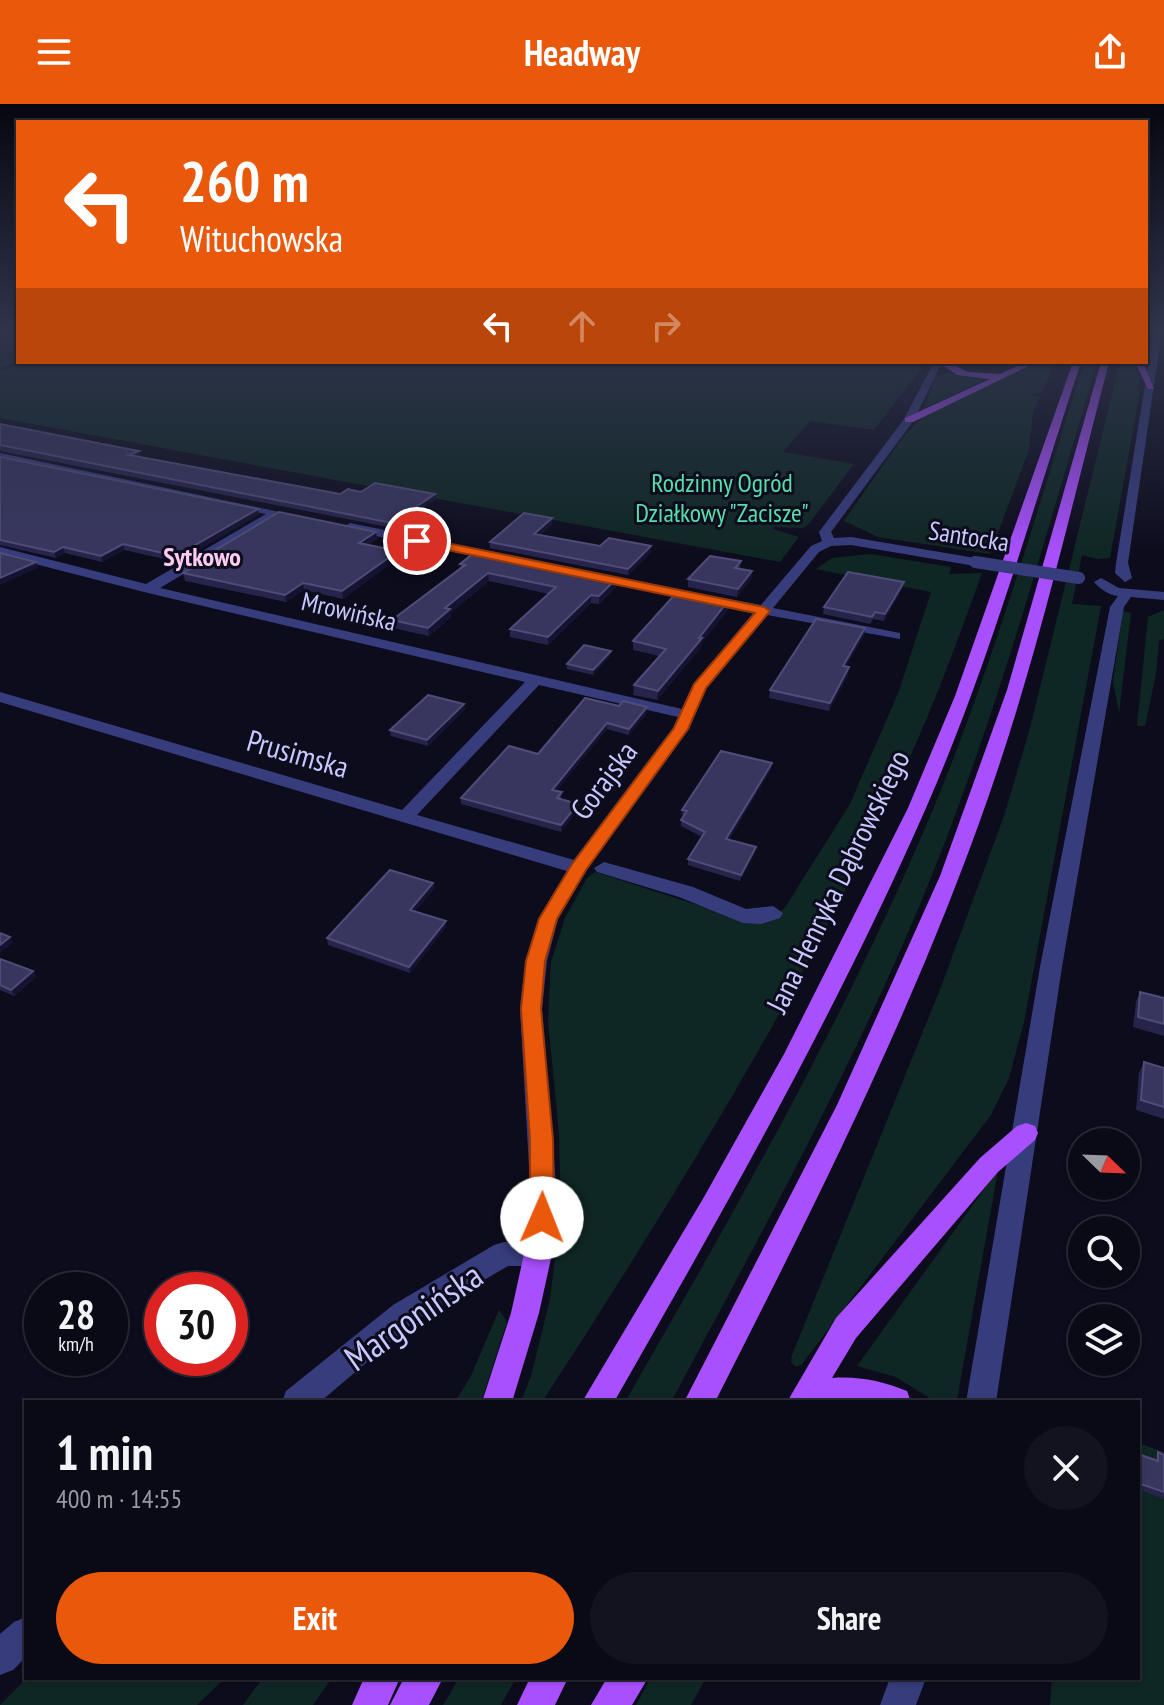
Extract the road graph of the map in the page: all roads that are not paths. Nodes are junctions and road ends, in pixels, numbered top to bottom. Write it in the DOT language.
graph roads {
  1 [pos="917,405"];
  2 [pos="942,405"];
  3 [pos="1062,405"];
  4 [pos="1093,405"];
  5 [pos="1148,405"];
  6 [pos="909,420"];
  7 [pos="0,456"];
  8 [pos="276,513"];
  9 [pos="322,522"];
  10 [pos="337,525"];
  11 [pos="829,542"];
  12 [pos="0,551"];
  13 [pos="507,559"];
  14 [pos="569,571"];
  15 [pos="1130,587"];
  16 [pos="148,589"];
  17 [pos="1164,589"];
  18 [pos="1164,596"];
  19 [pos="764,611"];
  20 [pos="895,636"];
  21 [pos="536,679"];
  22 [pos="0,697"];
  23 [pos="688,715"];
  24 [pos="406,816"];
  25 [pos="578,868"];
  26 [pos="604,868"];
  27 [pos="773,913"];
  28 [pos="1026,1133"];
  29 [pos="538,1254"];
  30 [pos="804,1399"];
  31 [pos="299,1400"];
  32 [pos="498,1400"];
  33 [pos="598,1400"];
  34 [pos="700,1400"];
  35 [pos="891,1400"];
  36 [pos="981,1400"];
  37 [pos="24,1636"];
  38 [pos="0,1657"];
  39 [pos="381,1680"];
  40 [pos="424,1680"];
  41 [pos="549,1680"];
  42 [pos="628,1680"];
  43 [pos="907,1680"];
  44 [pos="370,1705"];
  45 [pos="408,1705"];
  46 [pos="535,1705"];
  47 [pos="609,1705"];
  48 [pos="898,1705"];
  1 -- 6 [label="street"];
  2 -- 6 [label="main road"];
  3 -- 33 [label="main road, Jana Henryka Dąbrowskiego"];
  4 -- 34 [label="main road"];
  5 -- 15 [label="street"];
  6 -- 11 [label="street, Gorajska"];
  7 -- 8 [label="street"];
  8 -- 9 [label="street"];
  8 -- 16 [label="street"];
  10 -- 13 [label="street"];
  11 -- 15 [label="street, Santocka, bridge"];
  11 -- 19 [label="street, Gorajska"];
  12 -- 16 [label="street, Mrowińska"];
  14 -- 19 [label="street"];
  15 -- 17 [label="street"];
  15 -- 18 [label="street"];
  15 -- 28 [label="street"];
  16 -- 21 [label="street, Mrowińska"];
  19 -- 20 [label="street"];
  19 -- 23 [label="street, Gorajska"];
  21 -- 23 [label="street, Mrowińska"];
  21 -- 24 [label="street"];
  22 -- 24 [label="street, Prusimska"];
  23 -- 25 [label="street, Gorajska"];
  24 -- 25 [label="street, Prusimska"];
  25 -- 29 [label="street, Gorajska"];
  26 -- 27 [label="street"];
  28 -- 30 [label="main road"];
  28 -- 36 [label="street"];
  29 -- 31 [label="street, Margonińska"];
  29 -- 32 [label="main road"];
  30 -- 35 [label="main road"];
  37 -- 38 [label="street"];
  39 -- 44 [label="main road"];
  40 -- 45 [label="main road"];
  41 -- 46 [label="main road"];
  42 -- 47 [label="main road"];
  43 -- 48 [label="street"];
}
